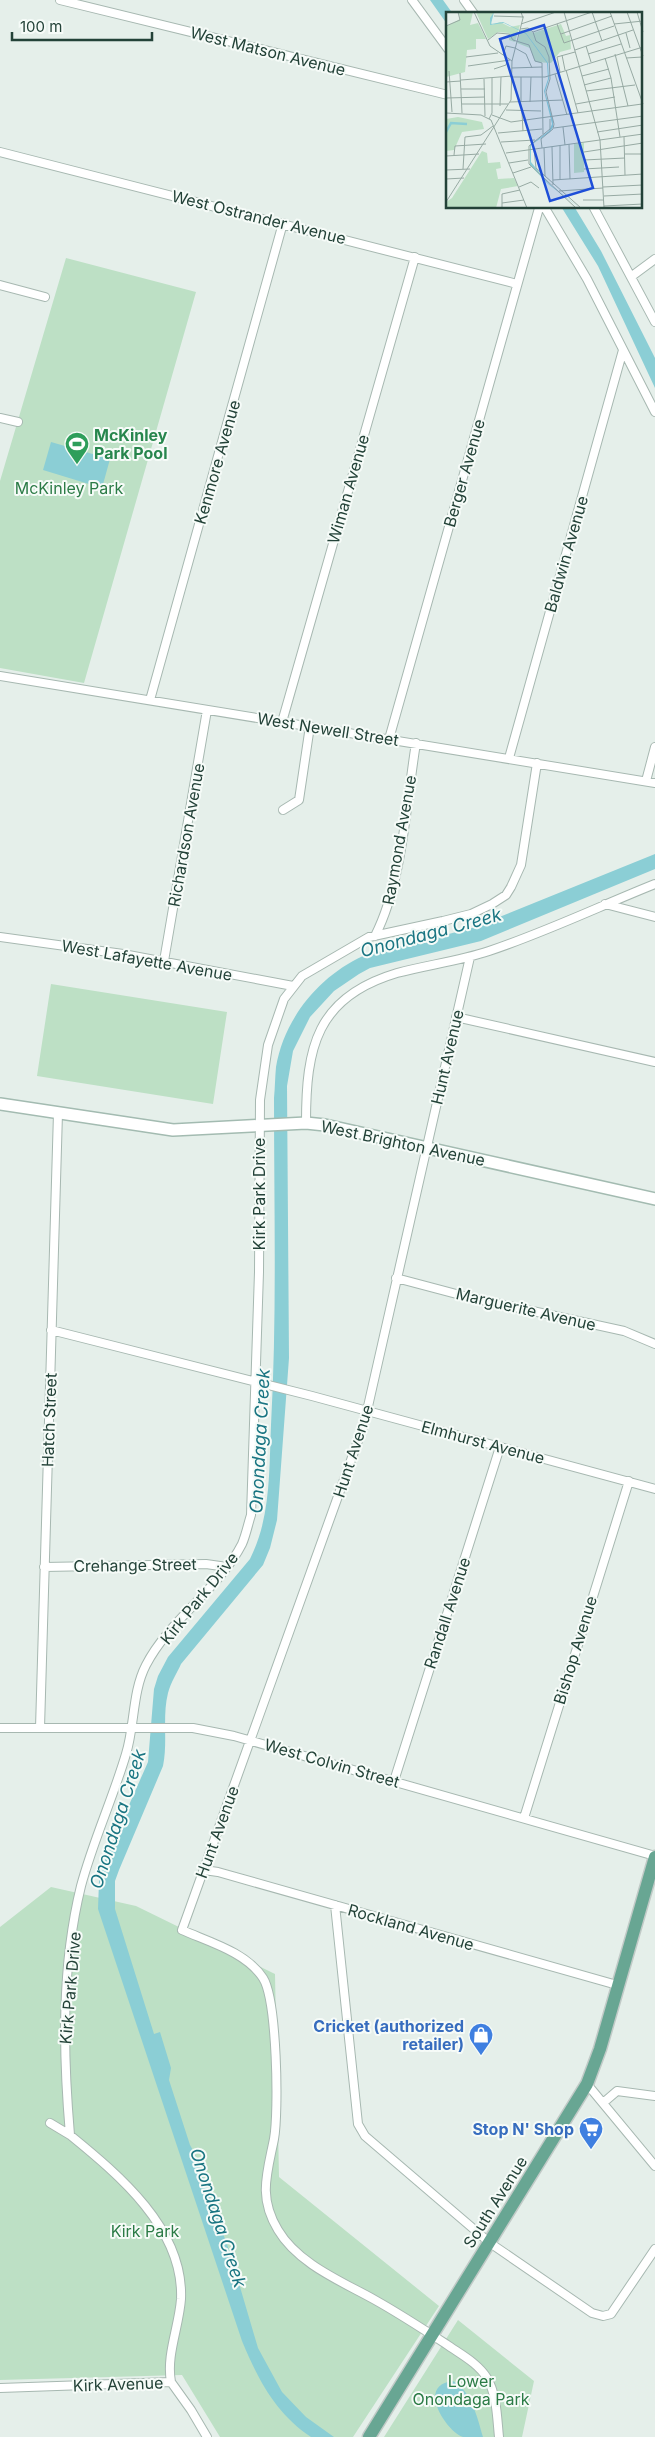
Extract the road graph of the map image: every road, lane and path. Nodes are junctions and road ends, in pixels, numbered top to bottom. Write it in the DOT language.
graph roads {
  1 [pos="60,0"];
  2 [pos="412,0"];
  3 [pos="464,0"];
  4 [pos="473,12"];
  5 [pos="446,46"];
  6 [pos="446,95"];
  7 [pos="0,152"];
  8 [pos="539,209"];
  9 [pos="546,209"];
  10 [pos="595,209"];
  11 [pos="283,223"];
  12 [pos="415,257"];
  13 [pos="655,259"];
  14 [pos="632,276"];
  15 [pos="516,284"];
  16 [pos="0,285"];
  17 [pos="46,296"];
  18 [pos="655,322"];
  19 [pos="623,350"];
  20 [pos="655,412"];
  21 [pos="0,418"];
  22 [pos="18,422"];
  23 [pos="0,676"];
  24 [pos="150,700"];
  25 [pos="207,710"];
  26 [pos="282,722"];
  27 [pos="310,726"];
  28 [pos="389,739"];
  29 [pos="416,743"];
  30 [pos="655,748"];
  31 [pos="509,758"];
  32 [pos="537,763"];
  33 [pos="646,781"];
  34 [pos="655,783"];
  35 [pos="283,810"];
  36 [pos="655,884"];
  37 [pos="605,904"];
  38 [pos="655,917"];
  39 [pos="0,936"];
  40 [pos="375,936"];
  41 [pos="470,957"];
  42 [pos="164,961"];
  43 [pos="293,986"];
  44 [pos="456,1017"];
  45 [pos="655,1062"];
  46 [pos="0,1104"];
  47 [pos="58,1113"];
  48 [pos="306,1123"];
  49 [pos="264,1125"];
  50 [pos="426,1147"];
  51 [pos="655,1199"];
  52 [pos="396,1278"];
  53 [pos="51,1330"];
  54 [pos="655,1344"];
  55 [pos="256,1382"];
  56 [pos="367,1412"];
  57 [pos="500,1447"];
  58 [pos="628,1481"];
  59 [pos="655,1489"];
  60 [pos="44,1567"];
  61 [pos="227,1567"];
  62 [pos="0,1728"];
  63 [pos="40,1728"];
  64 [pos="132,1729"];
  65 [pos="251,1740"];
  66 [pos="394,1780"];
  67 [pos="524,1818"];
  68 [pos="655,1857"];
  69 [pos="204,1870"];
  70 [pos="653,1874"];
  71 [pos="335,1905"];
  72 [pos="617,1985"];
  73 [pos="587,2084"];
  74 [pos="655,2096"];
  75 [pos="603,2103"];
  76 [pos="50,2123"];
  77 [pos="70,2135"];
  78 [pos="655,2166"];
  79 [pos="490,2243"];
  80 [pos="655,2249"];
  81 [pos="432,2335"];
  82 [pos="171,2382"];
  83 [pos="0,2388"];
  84 [pos="207,2437"];
  85 [pos="370,2437"];
  86 [pos="499,2437"];
  1 -- 6 [label="street, West Matson Avenue"];
  2 -- 5 [label="street"];
  3 -- 4 [label="street"];
  7 -- 11 [label="street, West Ostrander Avenue"];
  8 -- 15 [label="street, Berger Avenue"];
  9 -- 19 [label="street"];
  10 -- 14 [label="street"];
  11 -- 12 [label="street, West Ostrander Avenue"];
  11 -- 24 [label="street, Kenmore Avenue"];
  12 -- 15 [label="street, West Ostrander Avenue"];
  12 -- 26 [label="street, Wiman Avenue"];
  13 -- 14 [label="street"];
  14 -- 18 [label="street"];
  15 -- 28 [label="street, Berger Avenue"];
  16 -- 17 [label="street"];
  19 -- 20 [label="street"];
  19 -- 31 [label="street, Baldwin Avenue"];
  21 -- 22 [label="street"];
  23 -- 24 [label="street, West Newell Street"];
  24 -- 25 [label="street, West Newell Street"];
  25 -- 26 [label="street, West Newell Street"];
  25 -- 42 [label="street, Richardson Avenue"];
  26 -- 27 [label="street, West Newell Street"];
  27 -- 28 [label="street, West Newell Street"];
  27 -- 35 [label="street"];
  28 -- 29 [label="street, West Newell Street"];
  29 -- 31 [label="street, West Newell Street"];
  29 -- 40 [label="street, Raymond Avenue"];
  30 -- 33 [label="street"];
  31 -- 32 [label="street, West Newell Street"];
  32 -- 33 [label="street, West Newell Street"];
  32 -- 40 [label="street, Kirk Park Drive"];
  33 -- 34 [label="street, West Newell Street"];
  36 -- 37 [label="street"];
  37 -- 38 [label="street"];
  37 -- 41 [label="street"];
  39 -- 42 [label="street, West Lafayette Avenue"];
  40 -- 43 [label="street, Kirk Park Drive"];
  41 -- 44 [label="street, Hunt Avenue"];
  41 -- 48 [label="street"];
  42 -- 43 [label="street, West Lafayette Avenue"];
  43 -- 49 [label="street, Kirk Park Drive"];
  44 -- 45 [label="street"];
  44 -- 50 [label="street, Hunt Avenue"];
  46 -- 47 [label="street, West Brighton Avenue"];
  47 -- 49 [label="street, West Brighton Avenue"];
  47 -- 53 [label="street, Hatch Street"];
  48 -- 49 [label="street, West Brighton Avenue"];
  48 -- 50 [label="street, West Brighton Avenue"];
  49 -- 55 [label="street, Kirk Park Drive"];
  50 -- 51 [label="street, West Brighton Avenue"];
  50 -- 52 [label="street, Hunt Avenue"];
  52 -- 54 [label="street, Marguerite Avenue"];
  52 -- 56 [label="street, Hunt Avenue"];
  53 -- 55 [label="street"];
  53 -- 60 [label="street, Hatch Street"];
  55 -- 56 [label="street, Elmhurst Avenue"];
  55 -- 61 [label="street, Kirk Park Drive"];
  56 -- 57 [label="street, Elmhurst Avenue"];
  56 -- 65 [label="street, Hunt Avenue"];
  57 -- 58 [label="street, Elmhurst Avenue"];
  57 -- 66 [label="street, Randall Avenue"];
  58 -- 59 [label="street, Elmhurst Avenue"];
  58 -- 67 [label="street, Bishop Avenue"];
  60 -- 61 [label="street, Crehange Street"];
  60 -- 63 [label="street, Hatch Street"];
  61 -- 64 [label="street, Kirk Park Drive"];
  62 -- 63 [label="street, West Colvin Street"];
  63 -- 64 [label="street, West Colvin Street"];
  64 -- 65 [label="street, West Colvin Street"];
  64 -- 77 [label="street, Kirk Park Drive"];
  65 -- 66 [label="street, West Colvin Street"];
  65 -- 69 [label="street, Hunt Avenue"];
  66 -- 67 [label="street, West Colvin Street"];
  67 -- 68 [label="street, West Colvin Street"];
  68 -- 70 [label="main road, South Avenue"];
  69 -- 71 [label="street, Rockland Avenue"];
  69 -- 81 [label="street, Hunt Avenue"];
  70 -- 72 [label="main road, South Avenue"];
  71 -- 72 [label="street, Rockland Avenue"];
  71 -- 79 [label="street"];
  72 -- 73 [label="main road, South Avenue"];
  73 -- 75 [label="street"];
  73 -- 79 [label="main road, South Avenue"];
  74 -- 75 [label="street"];
  75 -- 78 [label="street"];
  76 -- 77 [label="street"];
  77 -- 82 [label="street"];
  79 -- 80 [label="street"];
  79 -- 81 [label="main road, South Avenue"];
  81 -- 85 [label="main road, South Avenue"];
  81 -- 86 [label="street"];
  82 -- 83 [label="street, Kirk Avenue"];
  82 -- 84 [label="street, Kirk Avenue"];
}
